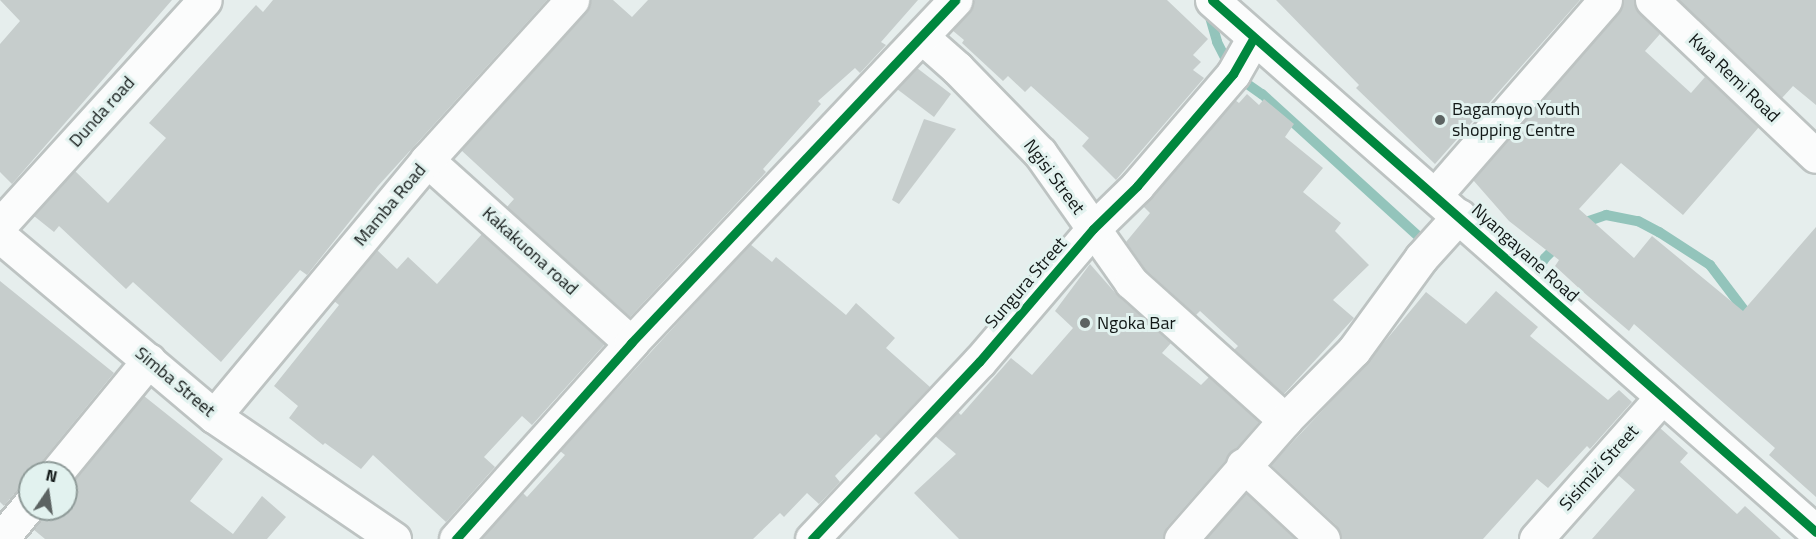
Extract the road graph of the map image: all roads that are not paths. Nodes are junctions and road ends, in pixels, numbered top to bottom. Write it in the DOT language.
graph roads {
  1 [pos="205,0"];
  2 [pos="572,0"];
  3 [pos="955,0"];
  4 [pos="1212,0"];
  5 [pos="1605,0"];
  6 [pos="1652,0"];
  7 [pos="922,38"];
  8 [pos="1253,39"];
  9 [pos="1816,156"];
  10 [pos="427,160"];
  11 [pos="1436,194"];
  12 [pos="1459,216"];
  13 [pos="0,225"];
  14 [pos="1093,229"];
  15 [pos="0,236"];
  16 [pos="631,343"];
  17 [pos="149,360"];
  18 [pos="1662,397"];
  19 [pos="214,416"];
  20 [pos="1285,420"];
  21 [pos="66,461"];
  22 [pos="1243,465"];
  23 [pos="18,518"];
  24 [pos="351,529"];
  25 [pos="1816,532"];
  26 [pos="1,539"];
  27 [pos="394,539"];
  28 [pos="456,539"];
  29 [pos="812,539"];
  30 [pos="1181,539"];
  31 [pos="1323,539"];
  32 [pos="1536,539"];
  1 -- 13 [label="street, Dunda road"];
  2 -- 10 [label="street, Mamba Road"];
  3 -- 7 [label="street"];
  4 -- 8 [label="street, Nyangayane Road"];
  5 -- 11 [label="street"];
  6 -- 9 [label="street, Kwa Remi Road"];
  7 -- 14 [label="street, Ngisi Street"];
  7 -- 16 [label="street"];
  8 -- 11 [label="street, Nyangayane Road"];
  8 -- 14 [label="street, Sungura Street"];
  10 -- 16 [label="street, Kakakuona road"];
  10 -- 19 [label="street, Mamba Road"];
  11 -- 12 [label="street, Nyangayane Road"];
  12 -- 18 [label="street, Nyangayane Road"];
  12 -- 20 [label="street"];
  14 -- 20 [label="street, Ngisi Street"];
  14 -- 29 [label="street, Sungura Street"];
  15 -- 17 [label="street, Simba Street"];
  16 -- 28 [label="street"];
  17 -- 19 [label="street, Simba Street"];
  17 -- 21 [label="street"];
  18 -- 25 [label="street, Nyangayane Road"];
  18 -- 32 [label="street, Sisimizi Street"];
  19 -- 24 [label="street, Simba Street"];
  20 -- 22 [label="street"];
  22 -- 30 [label="street"];
  22 -- 31 [label="street"];
  23 -- 26 [label="street"];
  24 -- 27 [label="street, Simba Street"];
}
